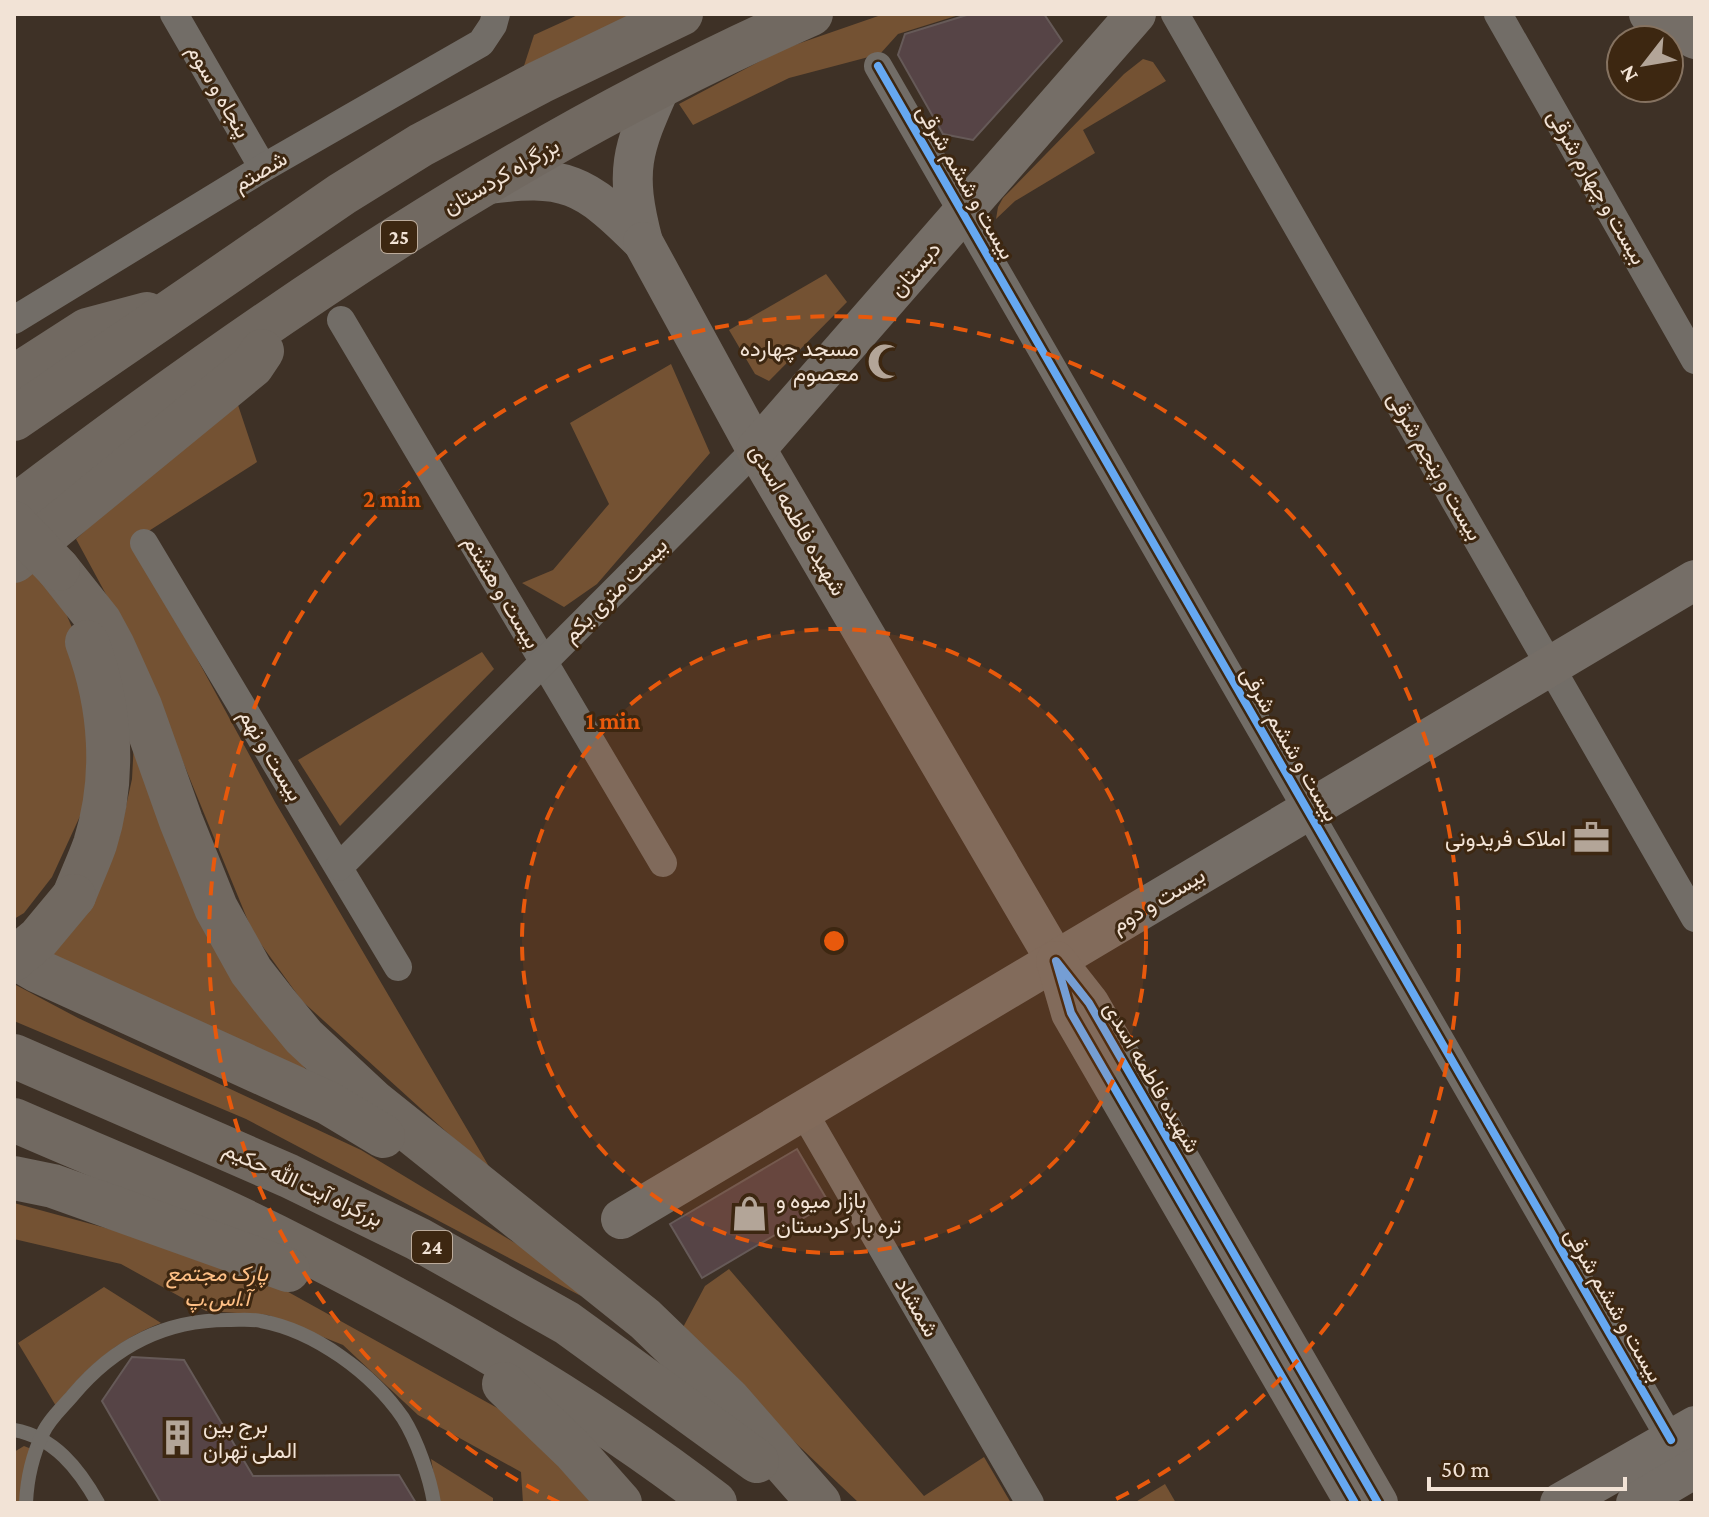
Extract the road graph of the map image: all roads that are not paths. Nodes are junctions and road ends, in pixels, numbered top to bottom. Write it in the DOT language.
graph roads {
  1 [pos="174,14"];
  2 [pos="496,14"];
  3 [pos="681,14"];
  4 [pos="811,14"];
  5 [pos="1136,14"];
  6 [pos="1175,14"];
  7 [pos="1498,14"];
  8 [pos="1649,14"];
  9 [pos="1695,39"];
  10 [pos="878,66"];
  11 [pos="661,85"];
  12 [pos="263,168"];
  13 [pos="482,185"];
  14 [pos="964,214"];
  15 [pos="643,242"];
  16 [pos="293,303"];
  17 [pos="180,304"];
  18 [pos="14,320"];
  19 [pos="341,320"];
  20 [pos="1695,360"];
  21 [pos="14,377"];
  22 [pos="14,419"];
  23 [pos="756,449"];
  24 [pos="14,507"];
  25 [pos="14,523"];
  26 [pos="144,543"];
  27 [pos="14,561"];
  28 [pos="58,569"];
  29 [pos="1695,580"];
  30 [pos="544,662"];
  31 [pos="1550,666"];
  32 [pos="1308,810"];
  33 [pos="663,863"];
  34 [pos="339,867"];
  35 [pos="1695,918"];
  36 [pos="14,958"];
  37 [pos="1056,961"];
  38 [pos="398,967"];
  39 [pos="14,1056"];
  40 [pos="803,1111"];
  41 [pos="14,1120"];
  42 [pos="14,1178"];
  43 [pos="493,1199"];
  44 [pos="621,1219"];
  45 [pos="431,1319"];
  46 [pos="14,1430"];
  47 [pos="40,1439"];
  48 [pos="1689,1456"];
  49 [pos="26,1503"];
  50 [pos="98,1503"];
  51 [pos="434,1503"];
  52 [pos="620,1503"];
  53 [pos="715,1503"];
  54 [pos="813,1503"];
  55 [pos="819,1503"];
  56 [pos="1030,1503"];
  57 [pos="1355,1503"];
  58 [pos="1378,1503"];
  59 [pos="1560,1503"];
  60 [pos="1636,1503"];
  1 -- 12 [label="street, پنجاه و سوم"];
  2 -- 12 [label="street, شصتم"];
  3 -- 17 [label="highway"];
  4 -- 11 [label="highway, بزرگراه کردستان / 25"];
  5 -- 14 [label="street, دبستان"];
  6 -- 31 [label="street, بیست و پنجم شرقی"];
  7 -- 20 [label="street, بیست و چهارم شرقی"];
  8 -- 9 [label="street"];
  10 -- 14 [label="street, بیست و ششم شرقی"];
  11 -- 13 [label="highway, بزرگراه کردستان / 25"];
  11 -- 15 [label="street"];
  12 -- 18 [label="street, شصتم"];
  13 -- 15 [label="street"];
  13 -- 16 [label="highway, بزرگراه کردستان / 25"];
  14 -- 23 [label="street, دبستان"];
  14 -- 32 [label="street, بیست و ششم شرقی"];
  15 -- 23 [label="street, شهیده فاطمه اسدی"];
  16 -- 24 [label="highway, بزرگراه کردستان / 25"];
  16 -- 27 [label="highway"];
  17 -- 21 [label="highway"];
  17 -- 22 [label="highway"];
  19 -- 30 [label="street, بیست و هشتم"];
  23 -- 30 [label="street, بیست متری یکم"];
  23 -- 37 [label="street, شهیده فاطمه اسدی"];
  25 -- 28 [label="highway, bridge"];
  26 -- 34 [label="street, بیست و نهم"];
  28 -- 36 [label="highway, bridge"];
  28 -- 43 [label="highway"];
  29 -- 31 [label="street, بیست و دوم"];
  30 -- 33 [label="street, بیست و هشتم"];
  30 -- 34 [label="street, بیست متری یکم"];
  31 -- 32 [label="street, بیست و دوم"];
  31 -- 35 [label="street, بیست و پنجم شرقی"];
  32 -- 37 [label="street, بیست و دوم"];
  32 -- 48 [label="street, بیست و ششم شرقی"];
  34 -- 38 [label="street, بیست و نهم"];
  36 -- 43 [label="highway"];
  37 -- 40 [label="street, بیست و دوم"];
  37 -- 57 [label="street, شهیده فاطمه اسدی"];
  37 -- 58 [label="street, شهیده فاطمه اسدی"];
  39 -- 54 [label="highway, بزرگراه آیت الله حکیم / 24"];
  40 -- 44 [label="street, بیست و دوم"];
  40 -- 56 [label="street, شمشاد"];
  41 -- 45 [label="highway"];
  42 -- 45 [label="highway"];
  43 -- 55 [label="highway"];
  45 -- 52 [label="highway"];
  45 -- 53 [label="highway"];
  46 -- 47 [label="lane"];
  47 -- 49 [label="lane"];
  47 -- 50 [label="lane"];
  47 -- 51 [label="lane"];
  48 -- 59 [label="street"];
  48 -- 60 [label="street"];
}
